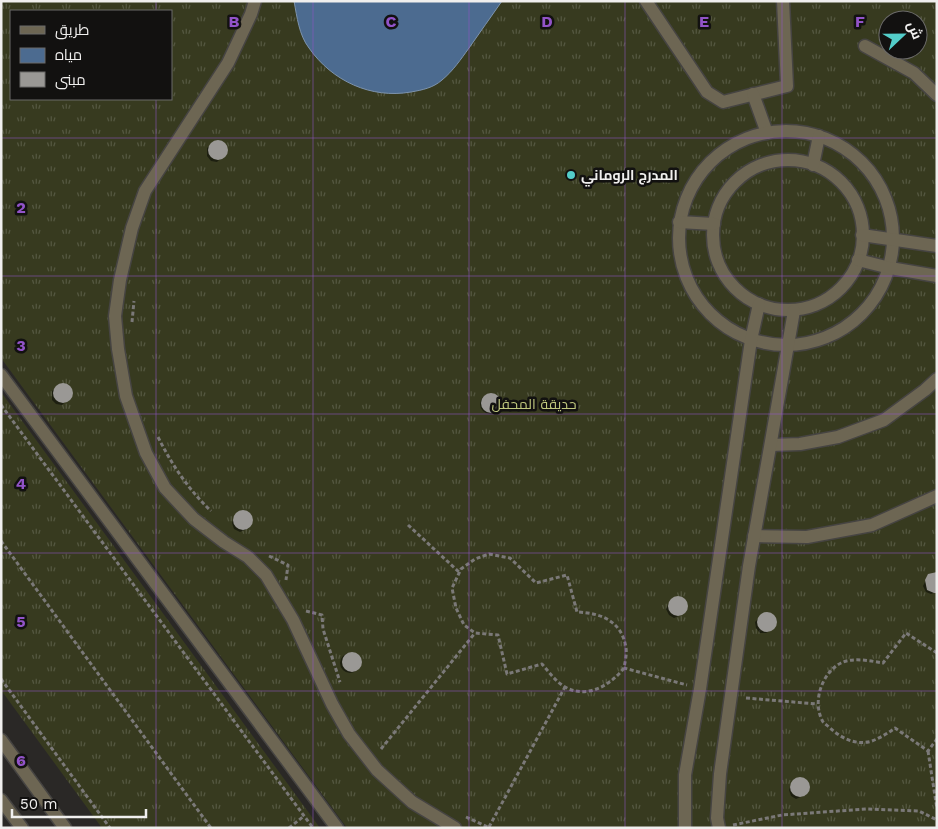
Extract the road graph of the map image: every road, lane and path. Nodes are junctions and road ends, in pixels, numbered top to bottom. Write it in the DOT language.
graph roads {
  1 [pos="255,1"];
  2 [pos="646,1"];
  3 [pos="783,1"];
  4 [pos="865,46"];
  5 [pos="753,94"];
  6 [pos="937,95"];
  7 [pos="767,133"];
  8 [pos="819,136"];
  9 [pos="813,165"];
  10 [pos="679,222"];
  11 [pos="714,224"];
  12 [pos="862,235"];
  13 [pos="893,240"];
  14 [pos="937,246"];
  15 [pos="858,260"];
  16 [pos="890,268"];
  17 [pos="937,276"];
  18 [pos="134,296"];
  19 [pos="759,304"];
  20 [pos="794,310"];
  21 [pos="132,326"];
  22 [pos="752,340"];
  23 [pos="788,346"];
  24 [pos="1,375"];
  25 [pos="937,379"];
  26 [pos="1,405"];
  27 [pos="156,433"];
  28 [pos="770,445"];
  29 [pos="937,496"];
  30 [pos="215,515"];
  31 [pos="408,525"];
  32 [pos="754,536"];
  33 [pos="1,541"];
  34 [pos="264,554"];
  35 [pos="459,572"];
  36 [pos="287,586"];
  37 [pos="300,609"];
  38 [pos="475,633"];
  39 [pos="937,653"];
  40 [pos="624,668"];
  41 [pos="1,679"];
  42 [pos="565,687"];
  43 [pos="700,689"];
  44 [pos="343,690"];
  45 [pos="731,696"];
  46 [pos="817,704"];
  47 [pos="937,739"];
  48 [pos="1,740"];
  49 [pos="377,744"];
  50 [pos="381,749"];
  51 [pos="928,751"];
  52 [pos="387,756"];
  53 [pos="1,800"];
  54 [pos="937,809"];
  55 [pos="304,816"];
  56 [pos="464,816"];
  57 [pos="937,820"];
  58 [pos="718,827"];
  59 [pos="22,828"];
  60 [pos="65,828"];
  61 [pos="110,828"];
  62 [pos="211,828"];
  63 [pos="289,828"];
  64 [pos="312,828"];
  65 [pos="337,828"];
  66 [pos="456,828"];
  67 [pos="490,828"];
  68 [pos="685,828"];
  1 -- 66 [label="street"];
  2 -- 5 [label="street"];
  3 -- 5 [label="street"];
  4 -- 6 [label="street"];
  5 -- 7 [label="street"];
  7 -- 8 [label="street"];
  7 -- 10 [label="street"];
  8 -- 9 [label="street"];
  8 -- 13 [label="street"];
  9 -- 11 [label="street"];
  9 -- 12 [label="street"];
  10 -- 11 [label="street"];
  10 -- 22 [label="street"];
  11 -- 19 [label="street"];
  12 -- 13 [label="street"];
  12 -- 15 [label="street"];
  13 -- 14 [label="street"];
  13 -- 16 [label="street"];
  15 -- 16 [label="street"];
  15 -- 20 [label="street"];
  16 -- 17 [label="street"];
  16 -- 23 [label="street"];
  18 -- 21 [label="path"];
  19 -- 20 [label="street"];
  19 -- 22 [label="street"];
  20 -- 23 [label="street"];
  22 -- 23 [label="street"];
  22 -- 43 [label="street"];
  23 -- 28 [label="street"];
  24 -- 65 [label="street"];
  25 -- 28 [label="street"];
  26 -- 55 [label="path"];
  27 -- 30 [label="path"];
  28 -- 32 [label="street"];
  29 -- 32 [label="street"];
  31 -- 35 [label="path"];
  32 -- 45 [label="street"];
  33 -- 62 [label="path"];
  34 -- 36 [label="path"];
  35 -- 38 [label="path"];
  35 -- 40 [label="path"];
  37 -- 44 [label="path"];
  38 -- 42 [label="path"];
  38 -- 50 [label="path"];
  39 -- 46 [label="path"];
  40 -- 42 [label="path"];
  40 -- 43 [label="path"];
  41 -- 61 [label="path"];
  42 -- 67 [label="path"];
  43 -- 68 [label="street"];
  45 -- 46 [label="path"];
  45 -- 58 [label="street"];
  46 -- 51 [label="path"];
  47 -- 51 [label="path"];
  48 -- 60 [label="street"];
  49 -- 50 [label="path"];
  50 -- 52 [label="path"];
  51 -- 54 [label="path"];
  53 -- 59 [label="street"];
  55 -- 63 [label="path"];
  55 -- 64 [label="path"];
  56 -- 67 [label="path"];
  57 -- 58 [label="path"];
}
